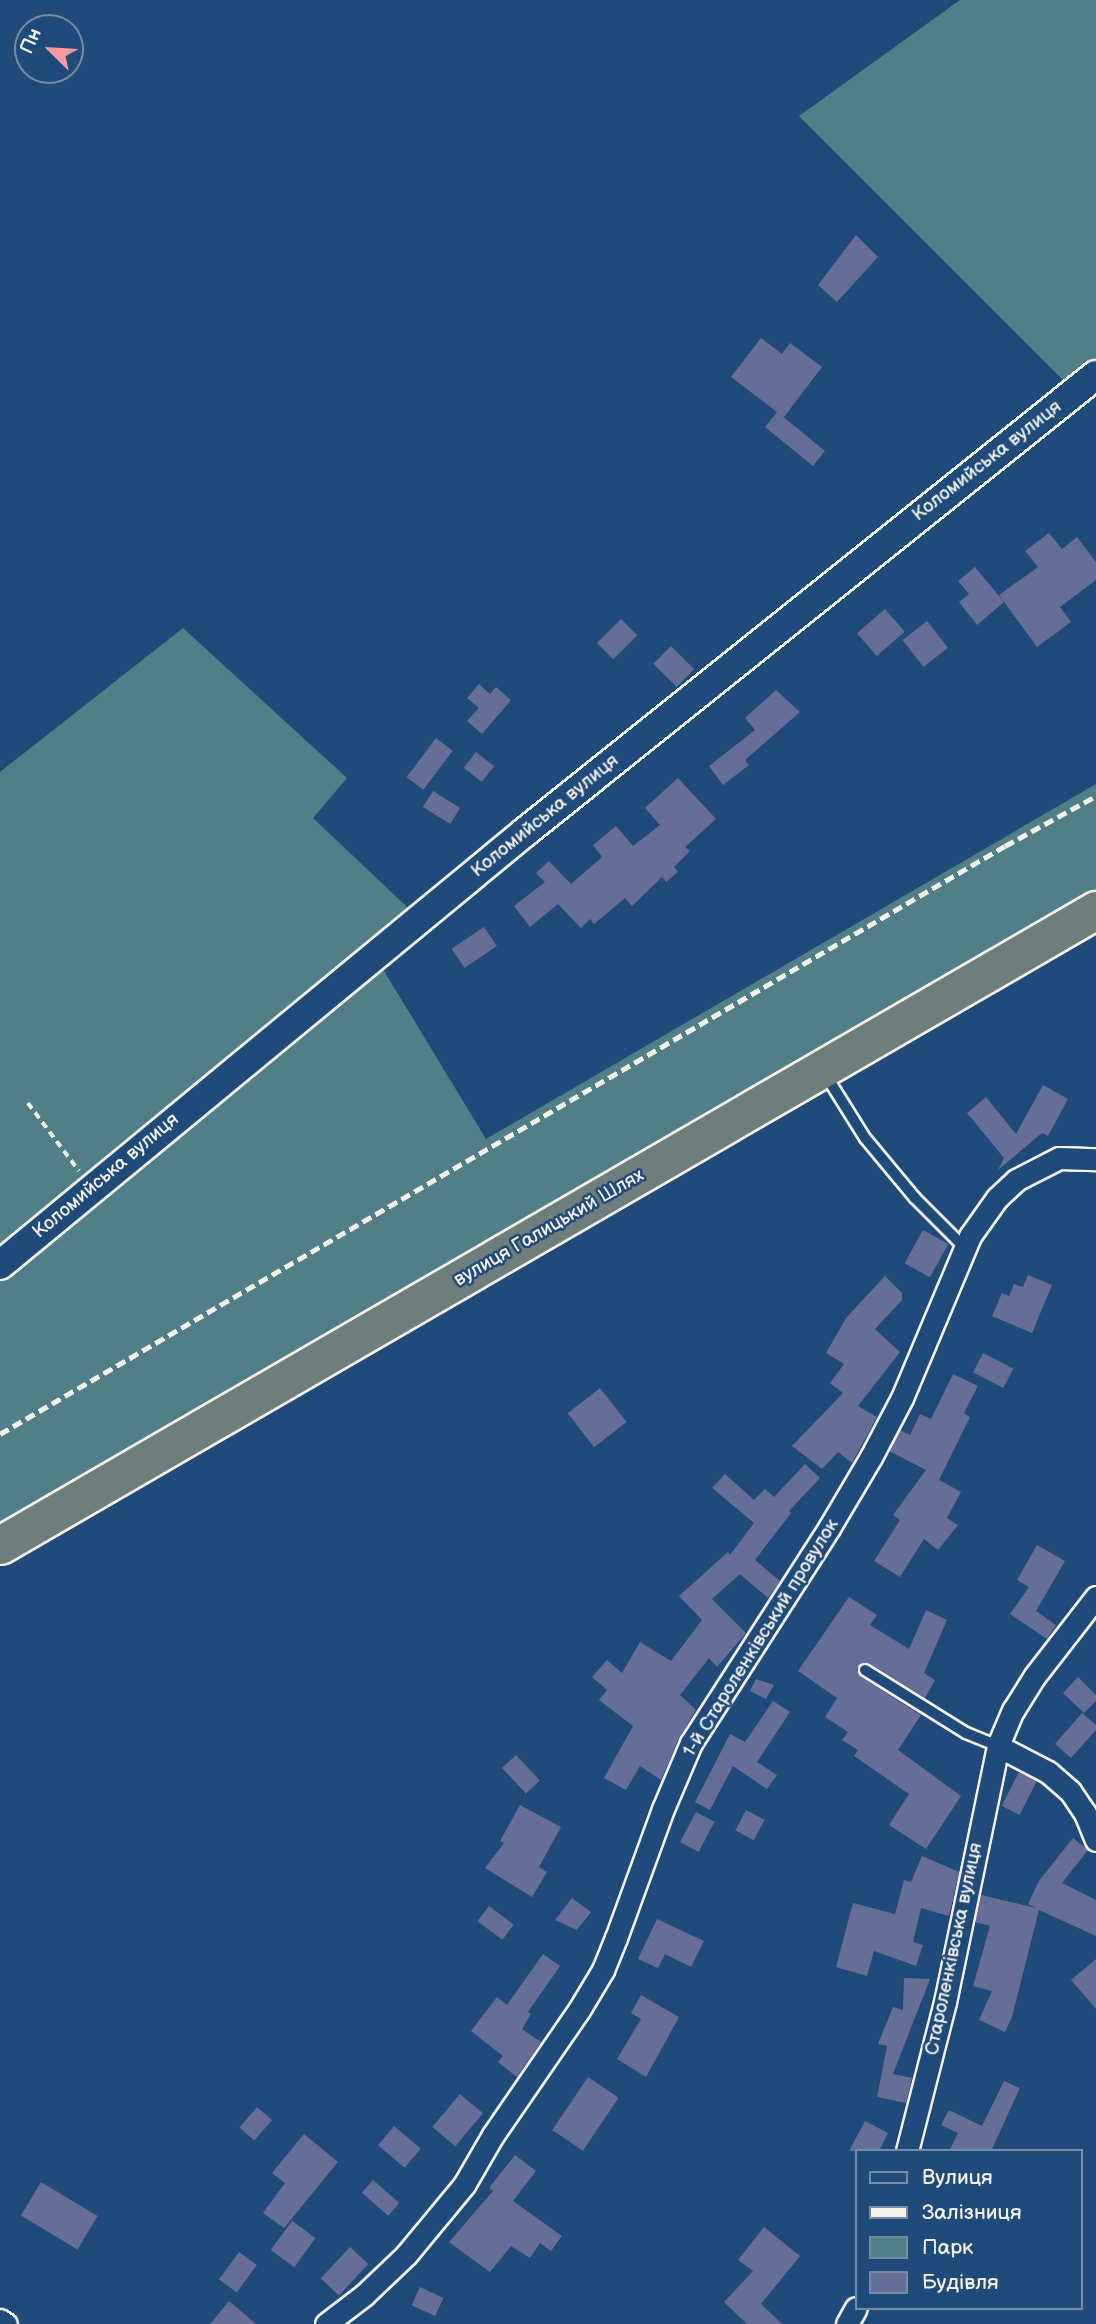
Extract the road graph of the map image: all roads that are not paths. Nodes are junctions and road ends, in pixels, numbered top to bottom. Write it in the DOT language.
graph roads {
  1 [pos="1096,375"];
  2 [pos="1096,910"];
  3 [pos="822,1068"];
  4 [pos="1096,1159"];
  5 [pos="965,1248"];
  6 [pos="0,1265"];
  7 [pos="0,1545"];
  8 [pos="1096,1597"];
  9 [pos="865,1670"];
  10 [pos="998,1746"];
  11 [pos="1096,1840"];
  12 [pos="908,2149"];
  13 [pos="0,2320"];
  14 [pos="6,2324"];
  15 [pos="326,2324"];
  1 -- 6 [label="street, Коломийська вулиця"];
  2 -- 3 [label="highway, вулиця Галицький Шлях"];
  3 -- 5 [label="lane"];
  3 -- 7 [label="highway, вулиця Галицький Шлях"];
  4 -- 5 [label="street, 1-й Староленківський провулок"];
  5 -- 15 [label="street, 1-й Староленківський провулок"];
  8 -- 10 [label="street, Староленківська вулиця"];
  9 -- 10 [label="lane"];
  10 -- 11 [label="street"];
  10 -- 12 [label="street, Староленківська вулиця"];
  13 -- 14 [label="street"];
}
